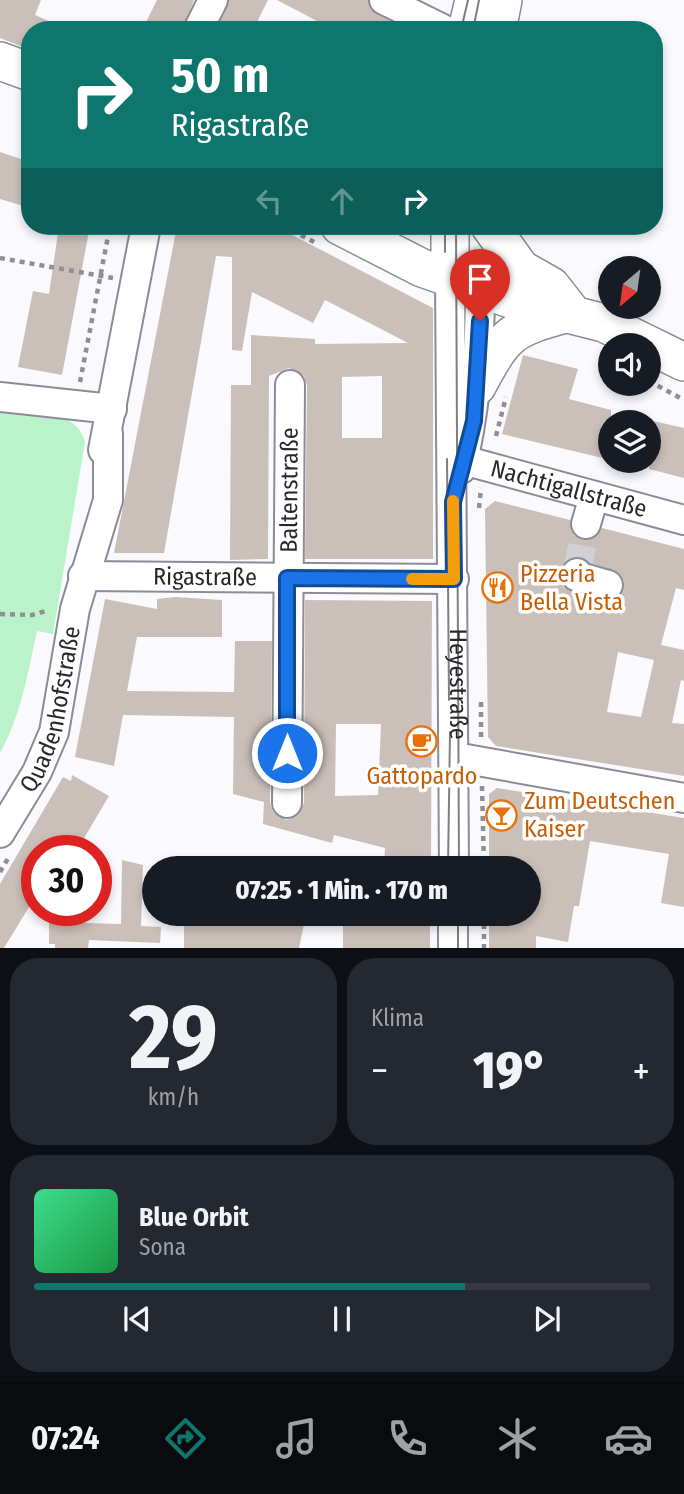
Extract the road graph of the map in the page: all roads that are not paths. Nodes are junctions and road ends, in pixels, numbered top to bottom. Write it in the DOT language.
graph roads {
  1 [pos="214,0"];
  2 [pos="384,0"];
  3 [pos="474,0"];
  4 [pos="503,0"];
  5 [pos="203,21"];
  6 [pos="427,21"];
  7 [pos="469,21"];
  8 [pos="498,21"];
  9 [pos="0,61"];
  10 [pos="21,69"];
  11 [pos="145,235"];
  12 [pos="358,235"];
  13 [pos="452,235"];
  14 [pos="478,235"];
  15 [pos="497,235"];
  16 [pos="465,283"];
  17 [pos="572,312"];
  18 [pos="684,362"];
  19 [pos="290,385"];
  20 [pos="477,386"];
  21 [pos="0,397"];
  22 [pos="110,422"];
  23 [pos="458,459"];
  24 [pos="594,496"];
  25 [pos="684,520"];
  26 [pos="586,524"];
  27 [pos="577,572"];
  28 [pos="83,576"];
  29 [pos="287,578"];
  30 [pos="454,579"];
  31 [pos="608,585"];
  32 [pos="468,760"];
  33 [pos="684,798"];
  34 [pos="286,803"];
  35 [pos="0,833"];
  36 [pos="456,856"];
  37 [pos="453,926"];
  38 [pos="453,948"];
  1 -- 5 [label="street"];
  2 -- 6 [label="street"];
  3 -- 7 [label="main road"];
  4 -- 8 [label="main road"];
  9 -- 10 [label="main road"];
  11 -- 22 [label="street, Quadenhofstraße"];
  12 -- 16 [label="main road"];
  13 -- 16 [label="main road, Heyestraße"];
  14 -- 16 [label="main road, Heyestraße"];
  15 -- 17 [label="main road"];
  16 -- 17 [label="main road"];
  16 -- 20 [label="street, Heyestraße"];
  16 -- 23 [label="street, Heyestraße"];
  17 -- 18 [label="main road"];
  17 -- 20 [label="main road"];
  19 -- 29 [label="street, Baltenstraße"];
  20 -- 23 [label="street, Heyestraße"];
  21 -- 22 [label="street"];
  22 -- 28 [label="street, Quadenhofstraße"];
  23 -- 24 [label="street, Nachtigallstraße"];
  23 -- 30 [label="street, Heyestraße"];
  24 -- 25 [label="street, Nachtigallstraße"];
  24 -- 26 [label="street"];
  27 -- 31 [label="street"];
  28 -- 29 [label="street, Rigastraße"];
  28 -- 35 [label="street, Quadenhofstraße"];
  29 -- 30 [label="street, Rigastraße"];
  29 -- 34 [label="street, Baltenstraße"];
  30 -- 32 [label="street, Heyestraße"];
  32 -- 33 [label="street"];
  32 -- 36 [label="street, Heyestraße"];
  37 -- 38 [label="street"];
}
